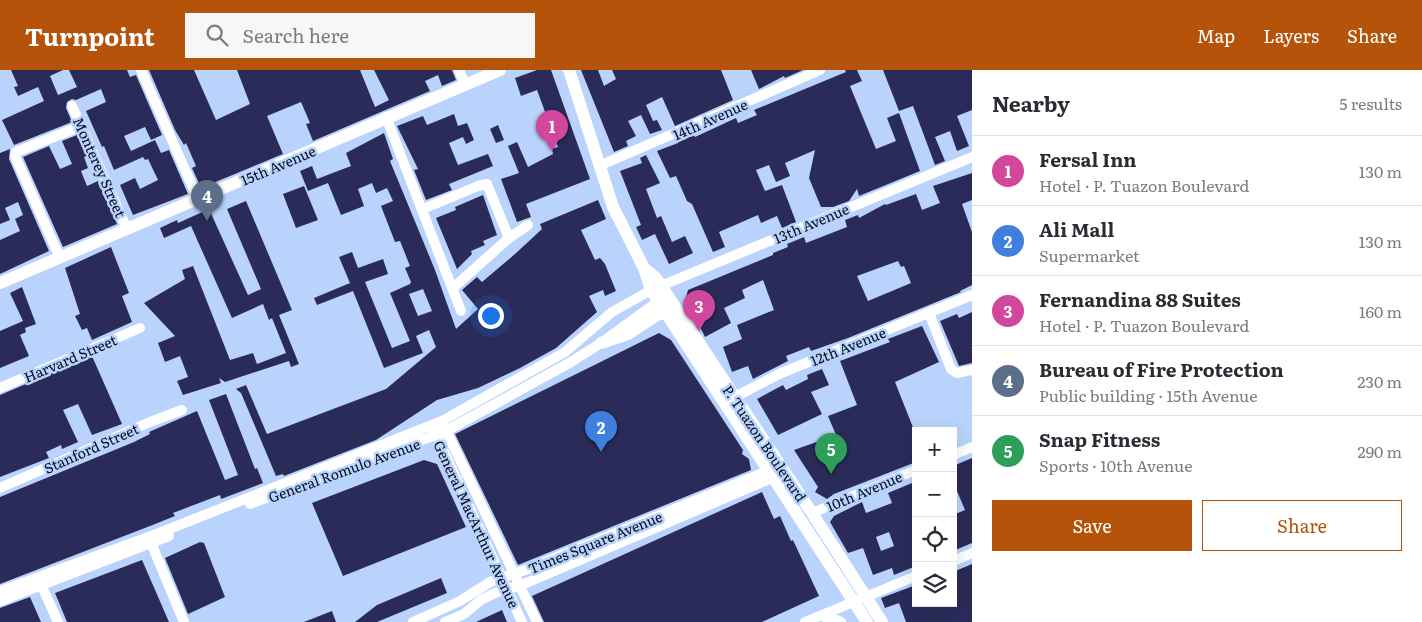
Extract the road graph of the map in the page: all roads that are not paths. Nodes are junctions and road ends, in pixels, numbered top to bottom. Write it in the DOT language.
graph roads {
  1 [pos="141,70"];
  2 [pos="459,70"];
  3 [pos="500,70"];
  4 [pos="569,70"];
  5 [pos="820,70"];
  6 [pos="465,84"];
  7 [pos="72,106"];
  8 [pos="386,117"];
  9 [pos="81,126"];
  10 [pos="972,156"];
  11 [pos="599,166"];
  12 [pos="198,199"];
  13 [pos="423,210"];
  14 [pos="528,225"];
  15 [pos="127,229"];
  16 [pos="509,238"];
  17 [pos="60,258"];
  18 [pos="0,283"];
  19 [pos="452,288"];
  20 [pos="659,293"];
  21 [pos="972,296"];
  22 [pos="461,310"];
  23 [pos="612,312"];
  24 [pos="667,312"];
  25 [pos="929,313"];
  26 [pos="140,328"];
  27 [pos="620,330"];
  28 [pos="601,343"];
  29 [pos="972,370"];
  30 [pos="0,388"];
  31 [pos="730,399"];
  32 [pos="182,410"];
  33 [pos="444,426"];
  34 [pos="434,431"];
  35 [pos="972,447"];
  36 [pos="957,453"];
  37 [pos="777,471"];
  38 [pos="912,472"];
  39 [pos="0,488"];
  40 [pos="812,513"];
  41 [pos="146,541"];
  42 [pos="972,553"];
  43 [pos="957,559"];
  44 [pos="514,574"];
  45 [pos="503,577"];
  46 [pos="912,578"];
  47 [pos="40,582"];
  48 [pos="520,585"];
  49 [pos="508,589"];
  50 [pos="0,591"];
  51 [pos="858,599"];
  52 [pos="0,601"];
  53 [pos="58,622"];
  54 [pos="176,622"];
  55 [pos="184,622"];
  56 [pos="413,622"];
  57 [pos="445,622"];
  58 [pos="522,622"];
  59 [pos="536,622"];
  60 [pos="805,622"];
  61 [pos="827,622"];
  62 [pos="841,622"];
  63 [pos="867,622"];
  64 [pos="882,622"];
  1 -- 12 [label="street"];
  2 -- 6 [label="street"];
  3 -- 6 [label="main road, 15th Avenue"];
  4 -- 11 [label="main road, P. Tuazon Boulevard"];
  5 -- 11 [label="street, 14th Avenue"];
  6 -- 8 [label="main road, 15th Avenue"];
  7 -- 9 [label="street, Monterey Street"];
  8 -- 12 [label="main road, 15th Avenue"];
  8 -- 13 [label="street"];
  9 -- 15 [label="street, Monterey Street"];
  9 -- 17 [label="street"];
  10 -- 20 [label="street, 13th Avenue"];
  11 -- 20 [label="main road, P. Tuazon Boulevard"];
  12 -- 15 [label="main road, 15th Avenue"];
  13 -- 16 [label="street"];
  13 -- 19 [label="street"];
  14 -- 16 [label="street"];
  15 -- 17 [label="main road, 15th Avenue"];
  16 -- 19 [label="street"];
  17 -- 18 [label="main road, 15th Avenue"];
  19 -- 22 [label="street"];
  20 -- 23 [label="street, General Romulo Avenue"];
  20 -- 24 [label="main road, P. Tuazon Boulevard"];
  20 -- 27 [label="street, General Romulo Avenue"];
  20 -- 31 [label="main road, P. Tuazon Boulevard"];
  21 -- 25 [label="street, 12th Avenue"];
  23 -- 27 [label="street"];
  23 -- 33 [label="street, General Romulo Avenue"];
  24 -- 28 [label="main road"];
  24 -- 31 [label="main road, P. Tuazon Boulevard"];
  25 -- 29 [label="street"];
  25 -- 31 [label="street, 12th Avenue"];
  26 -- 30 [label="street, Harvard Street"];
  27 -- 28 [label="street, General Romulo Avenue"];
  28 -- 33 [label="street, General Romulo Avenue"];
  31 -- 37 [label="main road, P. Tuazon Boulevard"];
  32 -- 39 [label="street, Stanford Street"];
  33 -- 34 [label="street, General Romulo Avenue"];
  33 -- 44 [label="street, General MacArthur Avenue"];
  34 -- 41 [label="street, General Romulo Avenue"];
  34 -- 45 [label="street, General MacArthur Avenue"];
  35 -- 36 [label="street"];
  37 -- 40 [label="main road, P. Tuazon Boulevard"];
  37 -- 44 [label="street, Times Square Avenue"];
  37 -- 48 [label="street, Times Square Avenue"];
  37 -- 51 [label="main road, P. Tuazon Boulevard"];
  38 -- 40 [label="street, 10th Avenue"];
  40 -- 51 [label="main road, P. Tuazon Boulevard"];
  41 -- 47 [label="street, General Romulo Avenue"];
  41 -- 54 [label="street"];
  41 -- 55 [label="street"];
  42 -- 43 [label="street"];
  44 -- 45 [label="street, Times Square Avenue"];
  44 -- 48 [label="street, General MacArthur Avenue"];
  45 -- 49 [label="street, General MacArthur Avenue"];
  45 -- 56 [label="street, Times Square Avenue"];
  46 -- 51 [label="street"];
  47 -- 50 [label="street, General Romulo Avenue"];
  47 -- 52 [label="street, General Romulo Avenue"];
  47 -- 53 [label="street"];
  48 -- 49 [label="street, Times Square Avenue"];
  48 -- 59 [label="street, General MacArthur Avenue"];
  49 -- 57 [label="street, Times Square Avenue"];
  49 -- 58 [label="street, General MacArthur Avenue"];
  51 -- 60 [label="street"];
  51 -- 63 [label="main road, P. Tuazon Boulevard"];
  51 -- 64 [label="main road, P. Tuazon Boulevard"];
  61 -- 62 [label="street"];
}
